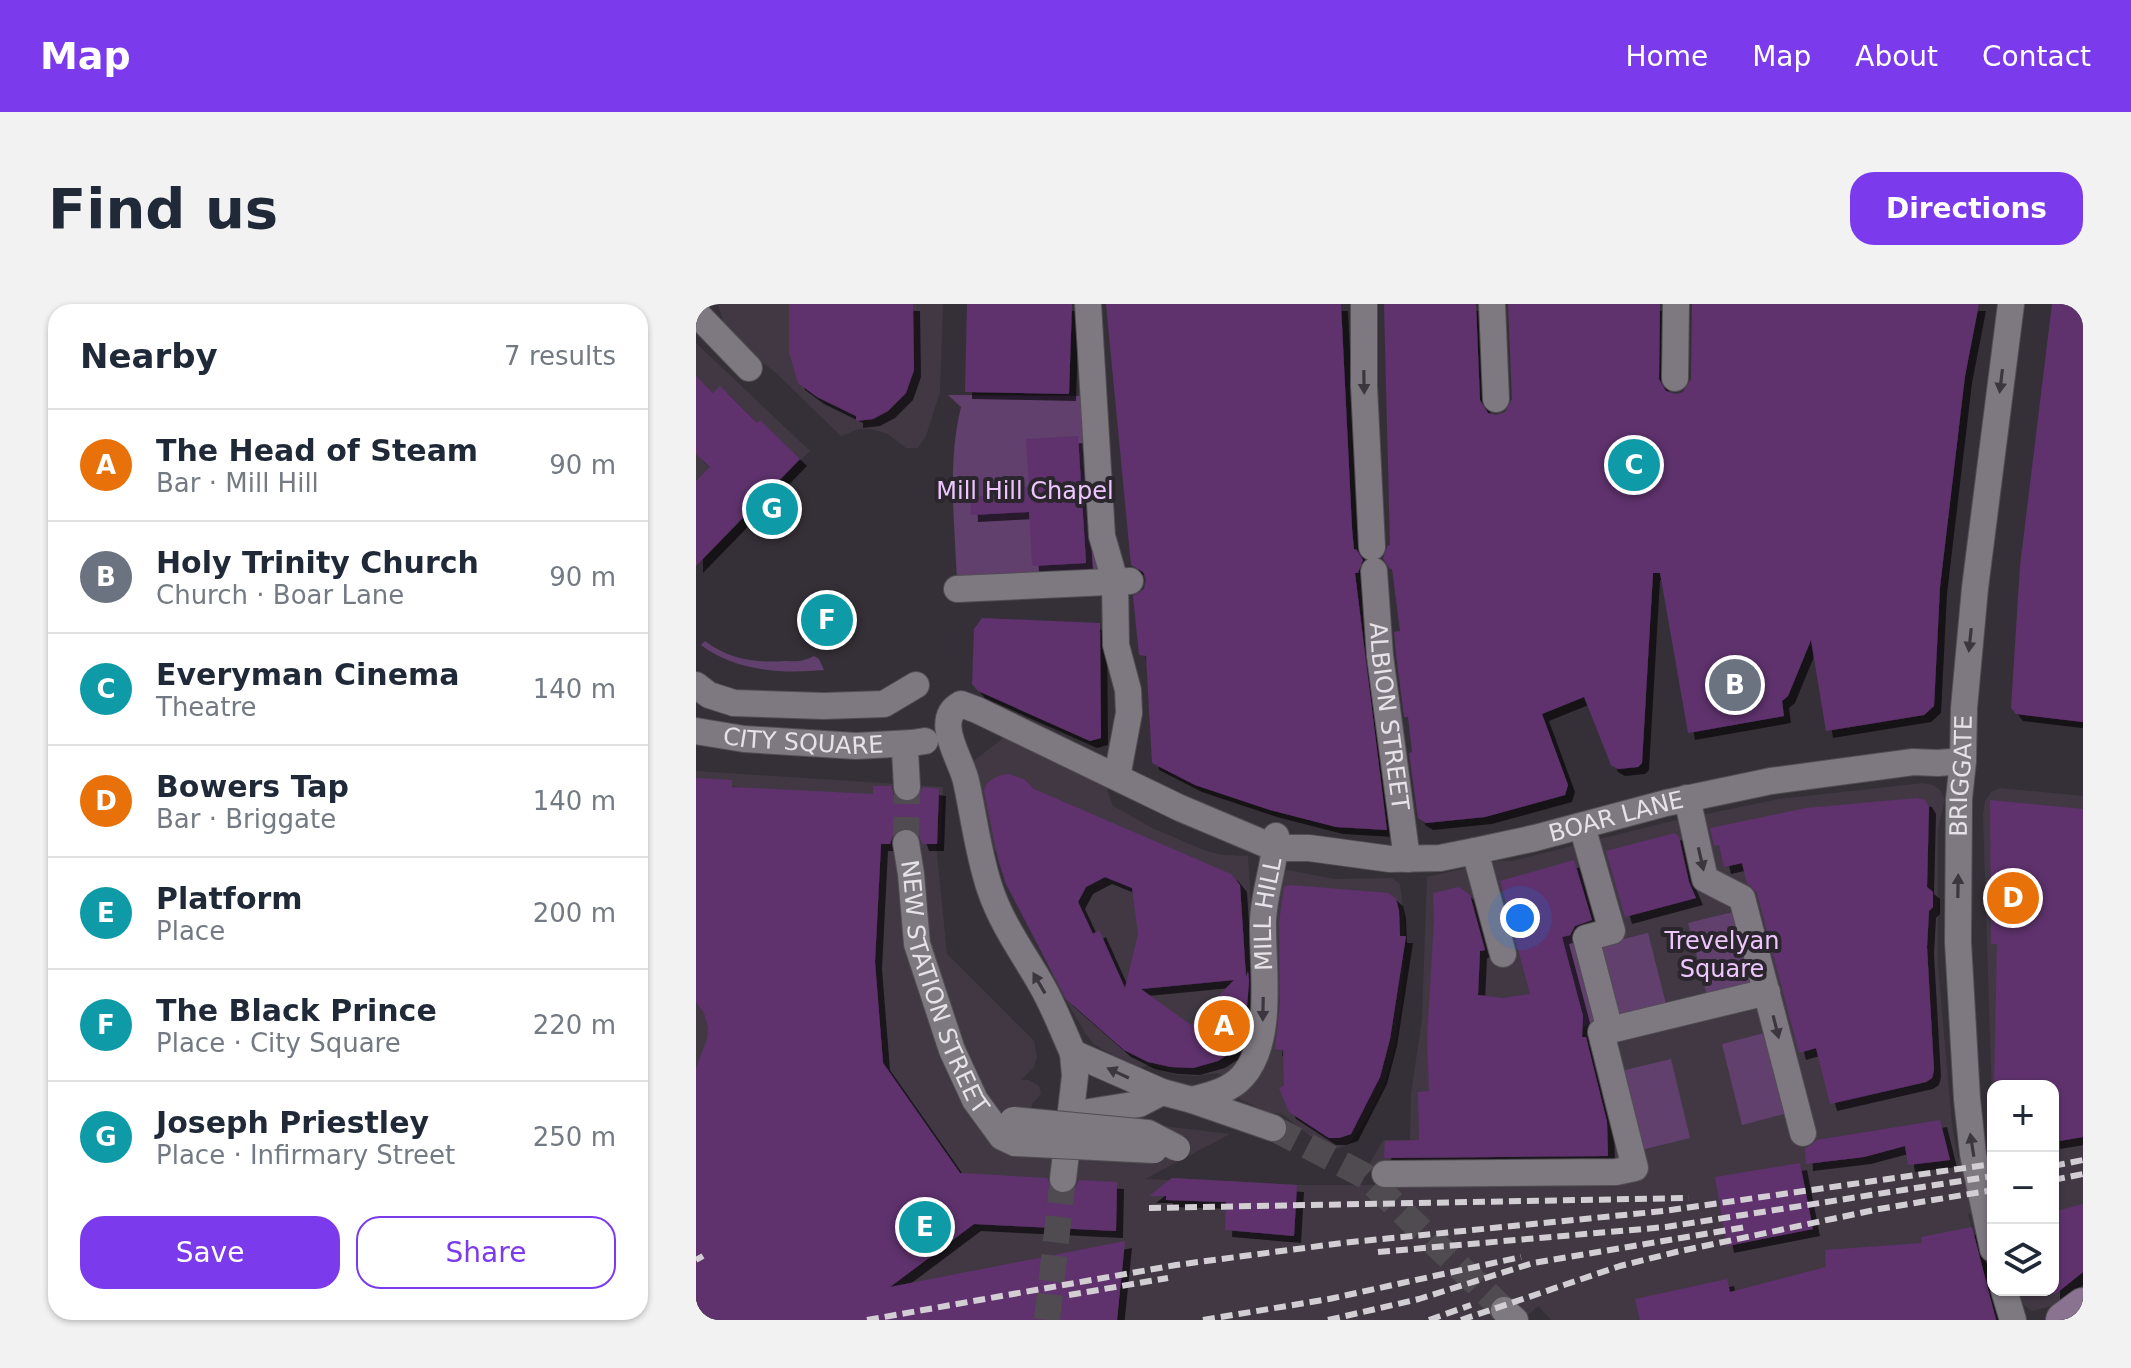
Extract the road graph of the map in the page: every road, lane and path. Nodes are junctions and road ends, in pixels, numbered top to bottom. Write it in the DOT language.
graph roads {
  1 [pos="1088,304"];
  2 [pos="1364,304"];
  3 [pos="1492,304"];
  4 [pos="1676,304"];
  5 [pos="2011,304"];
  6 [pos="696,313"];
  7 [pos="749,368"];
  8 [pos="1675,378"];
  9 [pos="1496,399"];
  10 [pos="1124,581"];
  11 [pos="957,589"];
  12 [pos="696,685"];
  13 [pos="916,685"];
  14 [pos="696,731"];
  15 [pos="949,734"];
  16 [pos="912,743"];
  17 [pos="1963,761"];
  18 [pos="1117,777"];
  19 [pos="907,787"];
  20 [pos="1687,798"];
  21 [pos="1582,826"];
  22 [pos="1276,842"];
  23 [pos="906,843"];
  24 [pos="1475,851"];
  25 [pos="1407,859"];
  26 [pos="1503,954"];
  27 [pos="1767,992"];
  28 [pos="1610,1030"];
  29 [pos="1073,1053"];
  30 [pos="1162,1092"];
  31 [pos="1192,1100"];
  32 [pos="1070,1115"];
  33 [pos="1273,1128"];
  34 [pos="1803,1133"];
  35 [pos="1177,1148"];
  36 [pos="1385,1174"];
  37 [pos="1063,1179"];
  38 [pos="1988,1224"];
  39 [pos="2006,1296"];
  40 [pos="2083,1306"];
  41 [pos="2013,1320"];
  42 [pos="2064,1320"];
  1 -- 10 [label="street"];
  2 -- 25 [label="street, ALBION STREET, one-way"];
  3 -- 9 [label="street"];
  4 -- 8 [label="street"];
  5 -- 17 [label="street, BRIGGATE, one-way"];
  6 -- 7 [label="street"];
  10 -- 11 [label="street"];
  10 -- 18 [label="street"];
  12 -- 13 [label="street, CITY SQUARE"];
  14 -- 16 [label="street, CITY SQUARE"];
  15 -- 16 [label="street"];
  15 -- 18 [label="street, BOAR LANE"];
  29 -- 15 [label="street, one-way"];
  16 -- 19 [label="street"];
  17 -- 20 [label="street, BOAR LANE"];
  38 -- 17 [label="street, BRIGGATE, one-way"];
  18 -- 22 [label="street, BOAR LANE"];
  20 -- 21 [label="street, BOAR LANE"];
  20 -- 27 [label="street, one-way"];
  21 -- 24 [label="street, BOAR LANE"];
  21 -- 28 [label="street"];
  22 -- 25 [label="street, BOAR LANE"];
  22 -- 31 [label="street, MILL HILL, one-way"];
  23 -- 35 [label="street, NEW STATION STREET, bridge"];
  24 -- 25 [label="street, BOAR LANE"];
  24 -- 26 [label="street"];
  27 -- 28 [label="street"];
  27 -- 34 [label="street, one-way"];
  28 -- 36 [label="street"];
  30 -- 29 [label="street, one-way"];
  29 -- 32 [label="street"];
  30 -- 31 [label="street"];
  30 -- 32 [label="street"];
  31 -- 33 [label="street"];
  32 -- 37 [label="street"];
  39 -- 41 [label="street"];
  40 -- 42 [label="street"];
}
